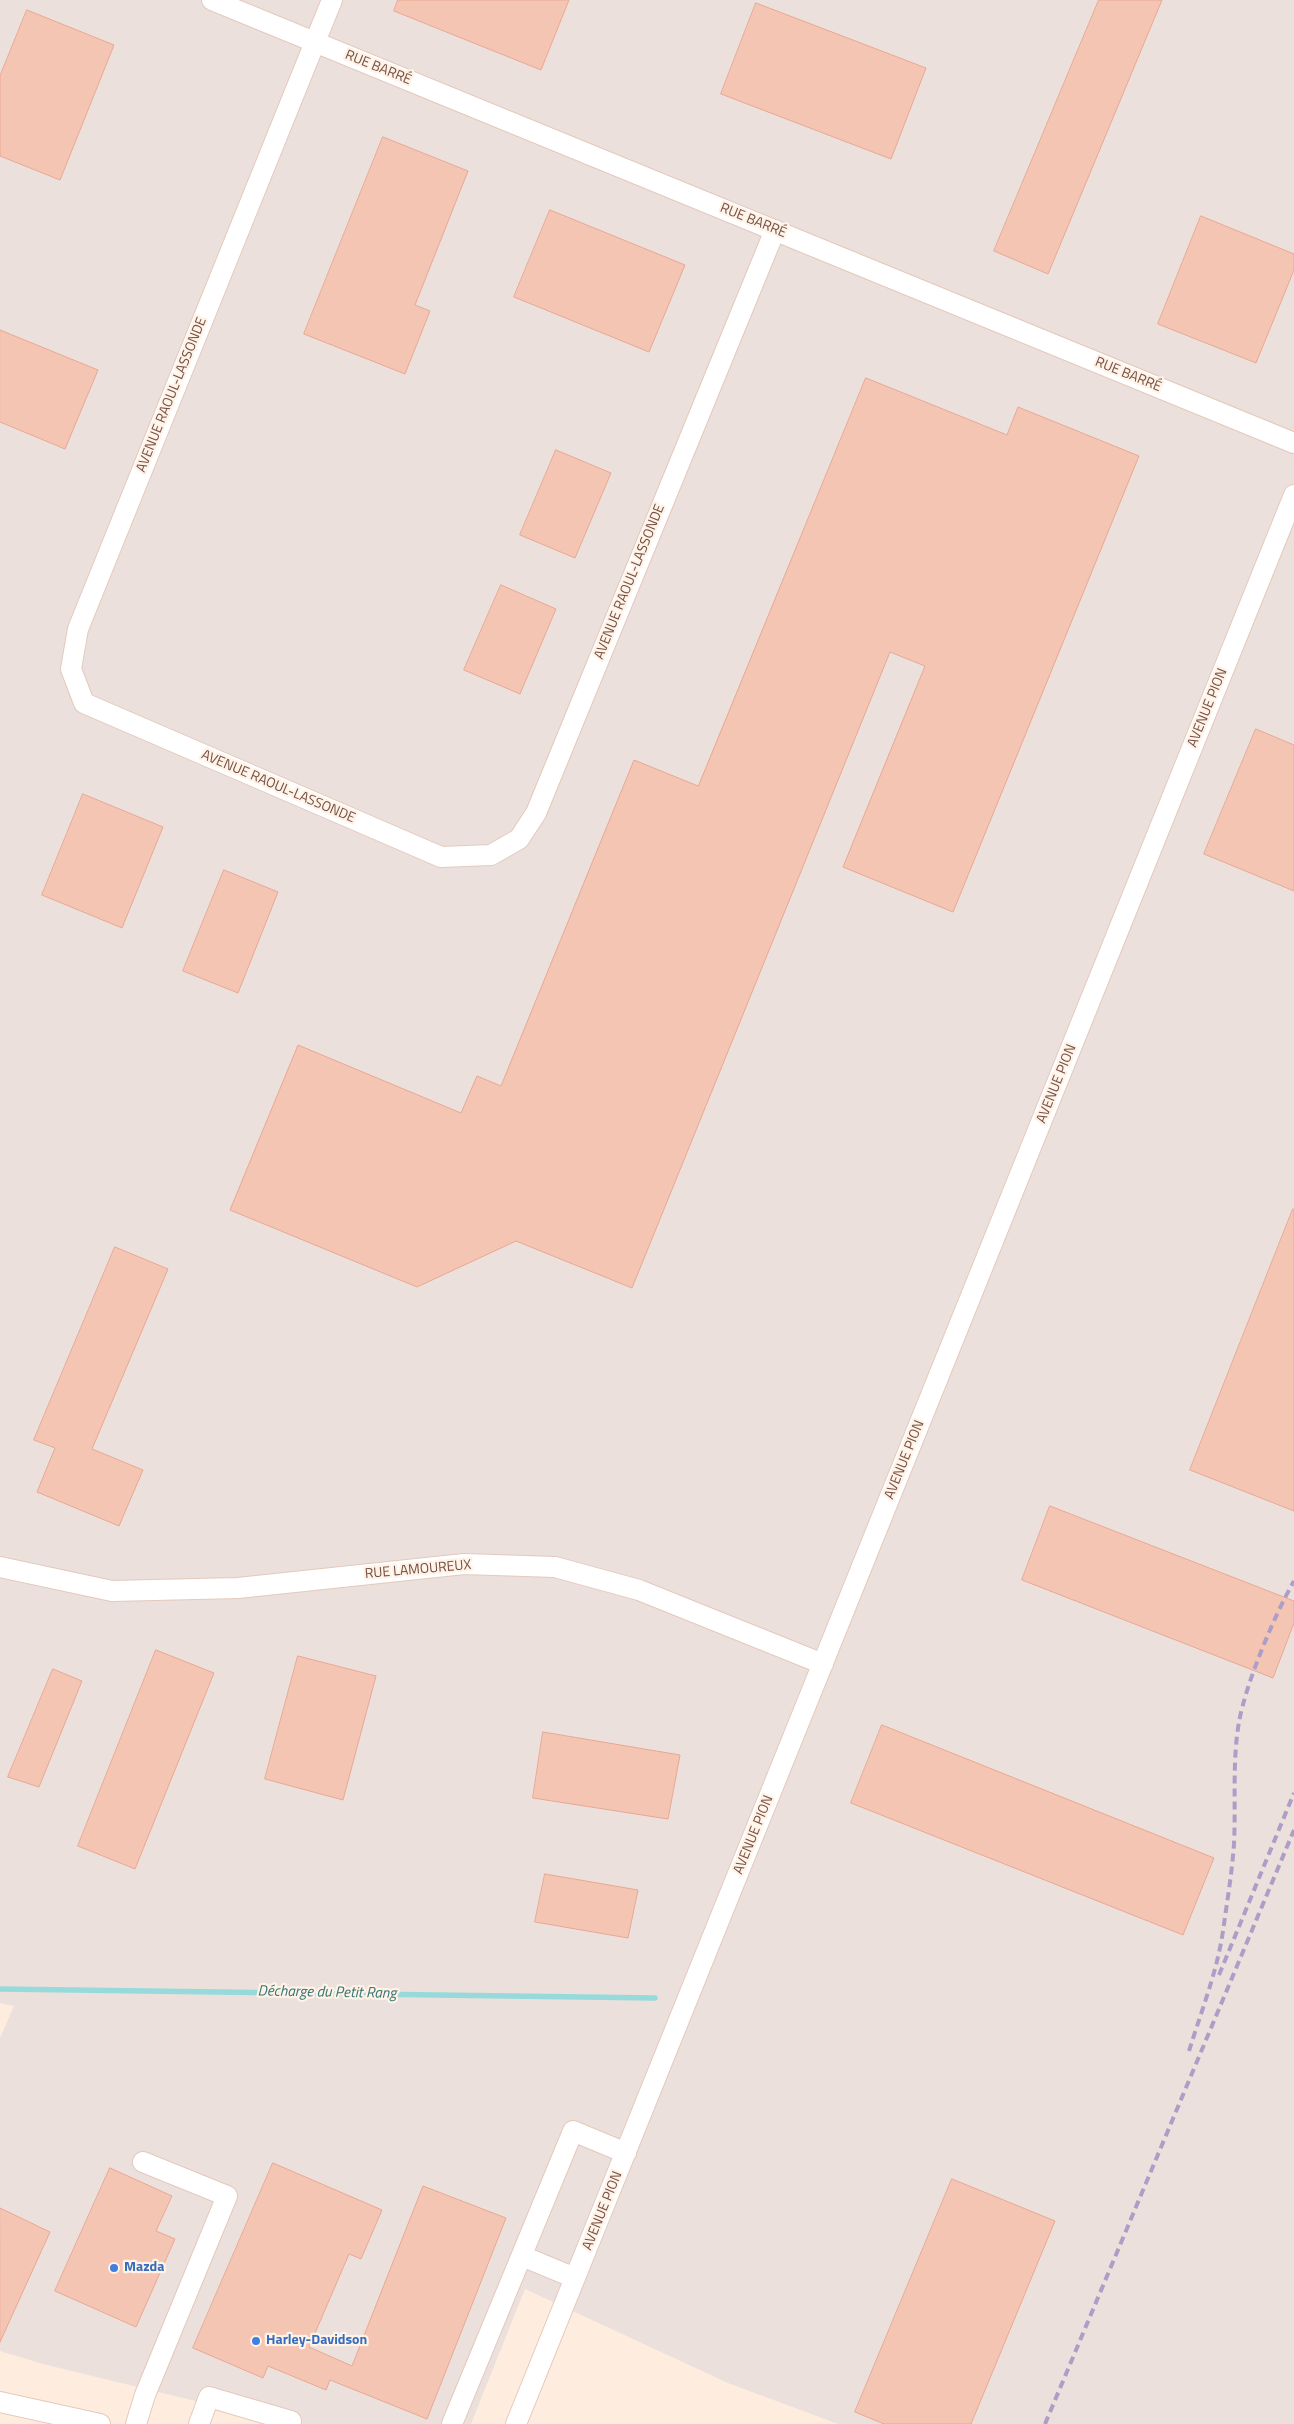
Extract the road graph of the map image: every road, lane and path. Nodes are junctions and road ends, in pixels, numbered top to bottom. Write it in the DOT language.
graph roads {
  1 [pos="212,0"];
  2 [pos="332,0"];
  3 [pos="315,42"];
  4 [pos="775,230"];
  5 [pos="1294,443"];
  6 [pos="1294,495"];
  7 [pos="0,1567"];
  8 [pos="823,1664"];
  9 [pos="626,2153"];
  10 [pos="144,2162"];
  11 [pos="522,2256"];
  12 [pos="575,2278"];
  13 [pos="0,2402"];
  14 [pos="100,2424"];
  15 [pos="136,2424"];
  16 [pos="199,2424"];
  17 [pos="290,2424"];
  18 [pos="452,2424"];
  19 [pos="516,2424"];
  1 -- 3 [label="street, RUE BARRÉ"];
  2 -- 3 [label="street, AVENUE RAOUL-LASSONDE"];
  3 -- 4 [label="street, RUE BARRÉ"];
  3 -- 4 [label="street, AVENUE RAOUL-LASSONDE"];
  4 -- 5 [label="street, RUE BARRÉ"];
  6 -- 8 [label="street, AVENUE PION"];
  7 -- 8 [label="street, RUE LAMOUREUX"];
  8 -- 9 [label="street, AVENUE PION"];
  9 -- 11 [label="street"];
  9 -- 12 [label="street, AVENUE PION"];
  10 -- 15 [label="street"];
  11 -- 12 [label="street"];
  11 -- 18 [label="street"];
  12 -- 19 [label="street, AVENUE PION"];
  13 -- 14 [label="street"];
  16 -- 17 [label="street"];
}
